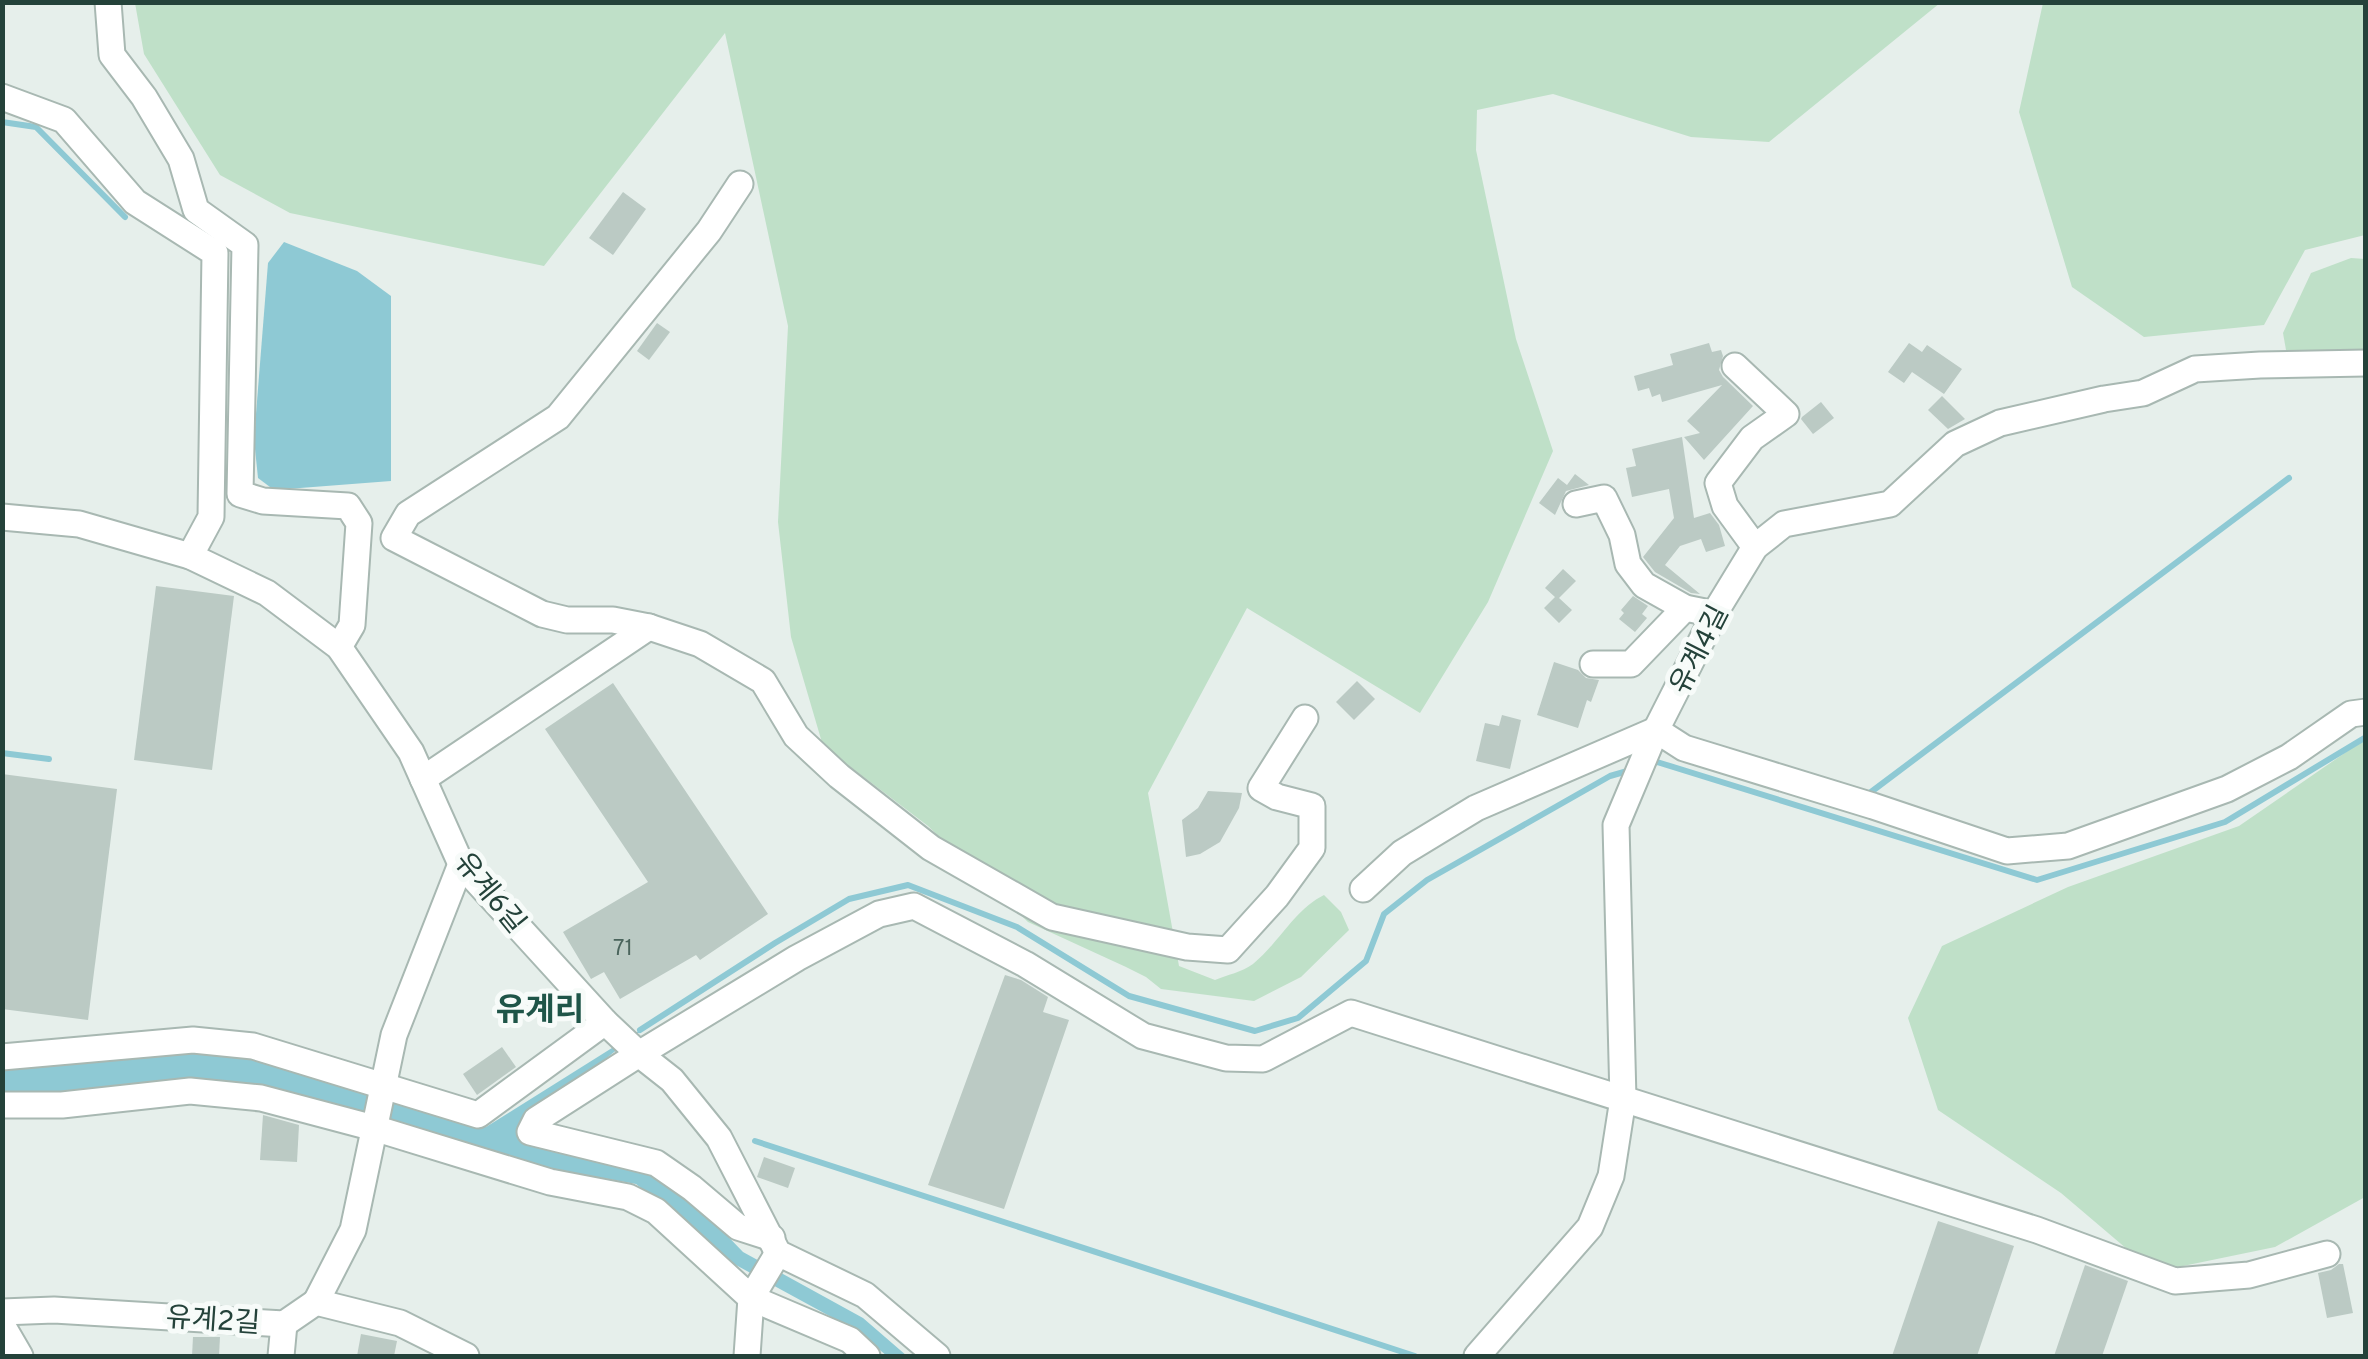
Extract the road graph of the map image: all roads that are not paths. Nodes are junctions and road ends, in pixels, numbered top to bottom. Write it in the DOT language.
graph roads {
  1 [pos="108,2"];
  2 [pos="2,97"];
  3 [pos="740,184"];
  4 [pos="2366,363"];
  5 [pos="1735,366"];
  6 [pos="1576,504"];
  7 [pos="2,517"];
  8 [pos="1755,547"];
  9 [pos="190,556"];
  10 [pos="1685,608"];
  11 [pos="1715,614"];
  12 [pos="649,627"];
  13 [pos="339,647"];
  14 [pos="1594,664"];
  15 [pos="2366,712"];
  16 [pos="1305,718"];
  17 [pos="1656,730"];
  18 [pos="423,779"];
  19 [pos="461,864"];
  20 [pos="1363,889"];
  21 [pos="605,1022"];
  22 [pos="639,1054"];
  23 [pos="2,1057"];
  24 [pos="383,1084"];
  25 [pos="1623,1099"];
  26 [pos="2,1105"];
  27 [pos="374,1128"];
  28 [pos="775,1246"];
  29 [pos="2327,1254"];
  30 [pos="751,1298"];
  31 [pos="316,1302"];
  32 [pos="2,1312"];
  33 [pos="2,1324"];
  34 [pos="284,1324"];
  35 [pos="20,1356"];
  36 [pos="281,1356"];
  37 [pos="466,1356"];
  38 [pos="747,1356"];
  39 [pos="867,1356"];
  40 [pos="936,1356"];
  41 [pos="1477,1356"];
  1 -- 13 [label="street"];
  2 -- 9 [label="street"];
  3 -- 12 [label="street"];
  4 -- 8 [label="street, 유계4길"];
  5 -- 8 [label="street"];
  6 -- 10 [label="street"];
  7 -- 9 [label="street, 유계6길"];
  8 -- 11 [label="street, 유계4길"];
  9 -- 13 [label="street, 유계6길"];
  10 -- 11 [label="street"];
  10 -- 14 [label="street"];
  11 -- 17 [label="street, 유계4길"];
  12 -- 16 [label="street"];
  12 -- 18 [label="street"];
  13 -- 18 [label="street, 유계6길"];
  15 -- 17 [label="street"];
  17 -- 20 [label="street"];
  17 -- 25 [label="street, 유계4길"];
  18 -- 19 [label="street, 유계6길"];
  19 -- 21 [label="street, 유계6길"];
  19 -- 24 [label="street"];
  21 -- 22 [label="street, 유계6길"];
  21 -- 24 [label="street"];
  22 -- 25 [label="street"];
  22 -- 28 [label="street, 유계6길"];
  22 -- 28 [label="street"];
  23 -- 24 [label="street"];
  24 -- 27 [label="street"];
  25 -- 29 [label="street"];
  25 -- 41 [label="street, 유계4길"];
  26 -- 27 [label="street"];
  27 -- 30 [label="street"];
  27 -- 31 [label="street"];
  28 -- 30 [label="street"];
  28 -- 40 [label="street"];
  30 -- 38 [label="street"];
  30 -- 39 [label="street"];
  31 -- 34 [label="street, 유계2길"];
  31 -- 37 [label="street"];
  32 -- 34 [label="street, 유계2길"];
  33 -- 35 [label="street"];
  34 -- 36 [label="street"];
}
